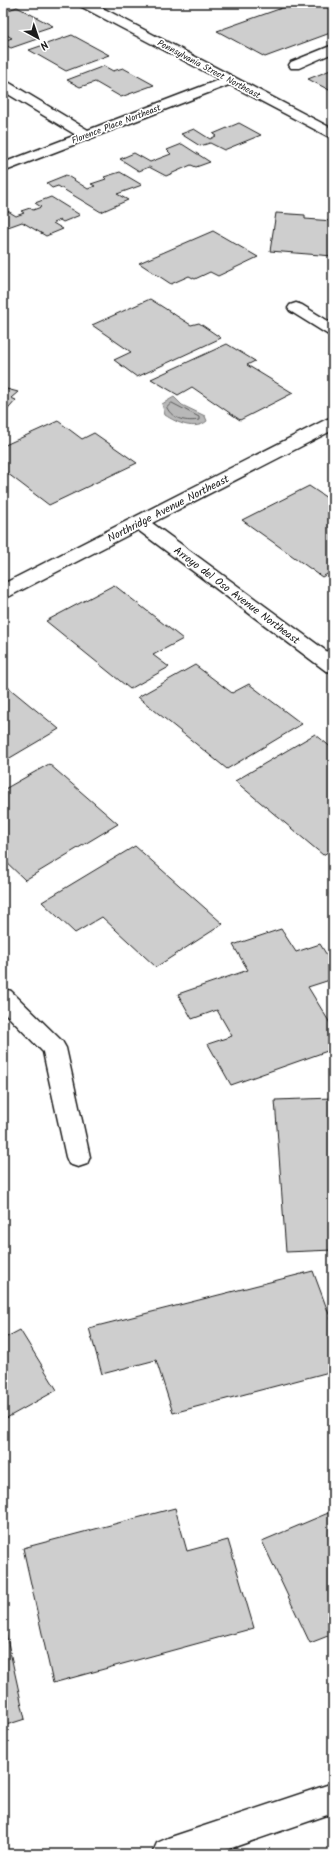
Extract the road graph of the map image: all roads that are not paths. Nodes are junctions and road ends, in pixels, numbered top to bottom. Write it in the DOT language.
graph roads {
  1 [pos="84,3"];
  2 [pos="333,49"];
  3 [pos="295,65"];
  4 [pos="229,80"];
  5 [pos="3,85"];
  6 [pos="88,135"];
  7 [pos="333,135"];
  8 [pos="3,168"];
  9 [pos="296,308"];
  10 [pos="333,331"];
  11 [pos="333,423"];
  12 [pos="140,523"];
  13 [pos="6,586"];
  14 [pos="333,666"];
  15 [pos="3,997"];
  16 [pos="78,1157"];
  17 [pos="333,1798"];
  18 [pos="168,1854"];
  1 -- 4 [label="street, Pennsylvania Street Northeast"];
  2 -- 3 [label="lane"];
  4 -- 6 [label="street, Florence Place Northeast"];
  4 -- 7 [label="street, Pennsylvania Street Northeast"];
  5 -- 6 [label="street"];
  6 -- 8 [label="street, Florence Place Northeast"];
  9 -- 10 [label="street"];
  11 -- 12 [label="street, Northridge Avenue Northeast"];
  12 -- 13 [label="street, Northridge Avenue Northeast"];
  12 -- 14 [label="street, Arroyo del Oso Avenue Northeast"];
  15 -- 16 [label="street"];
  17 -- 18 [label="street"];
}
